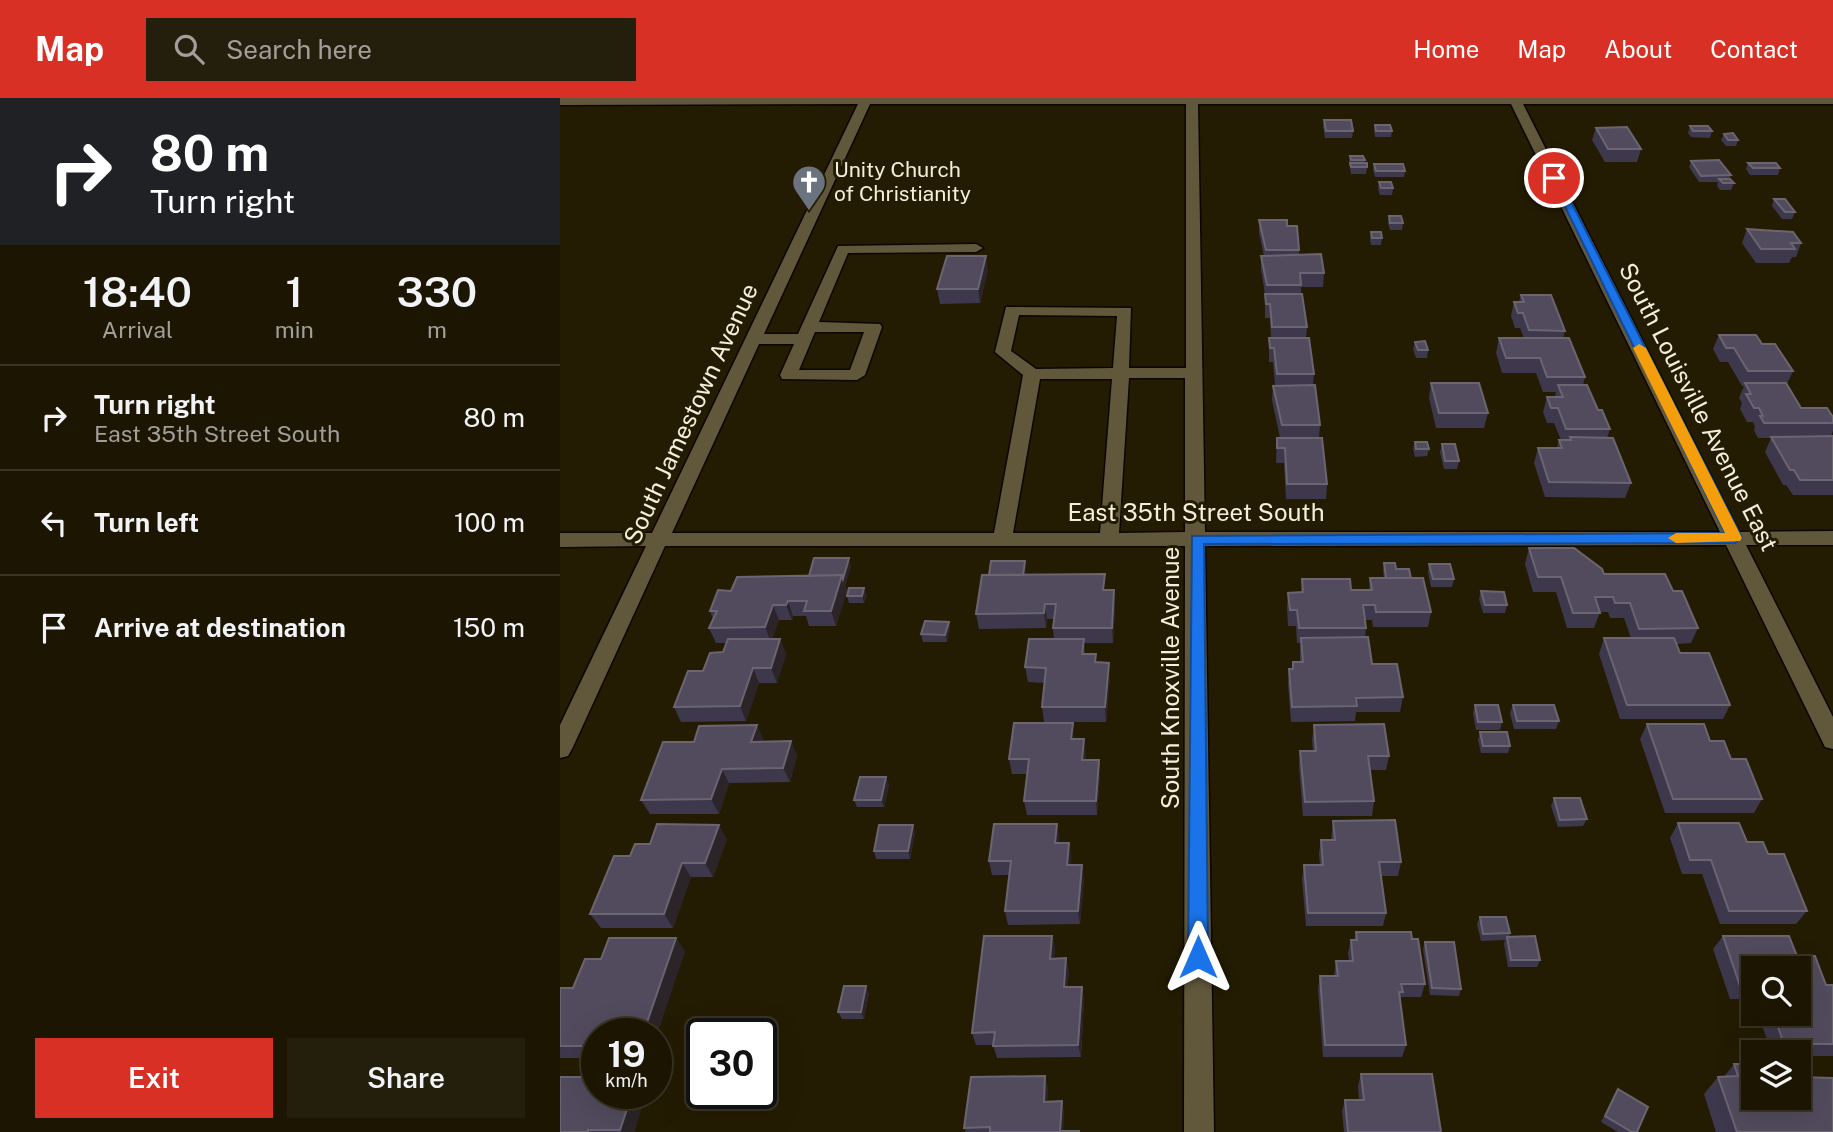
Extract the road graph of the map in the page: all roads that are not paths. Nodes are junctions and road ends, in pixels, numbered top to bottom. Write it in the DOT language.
graph roads {
  1 [pos="866,99"];
  2 [pos="1192,99"];
  3 [pos="1514,99"];
  4 [pos="1833,100"];
  5 [pos="560,101"];
  6 [pos="976,248"];
  7 [pos="806,333"];
  8 [pos="751,339"];
  9 [pos="1120,373"];
  10 [pos="1195,373"];
  11 [pos="1032,374"];
  12 [pos="1735,538"];
  13 [pos="1833,538"];
  14 [pos="1109,539"];
  15 [pos="1197,539"];
  16 [pos="560,540"];
  17 [pos="661,540"];
  18 [pos="1002,540"];
  19 [pos="1833,740"];
  20 [pos="560,749"];
  21 [pos="1199,1132"];
  1 -- 2 [label="street"];
  1 -- 5 [label="street"];
  1 -- 8 [label="street, South Jamestown Avenue"];
  2 -- 3 [label="street"];
  2 -- 10 [label="street, South Knoxville Avenue"];
  3 -- 4 [label="street"];
  3 -- 12 [label="street, South Louisville Avenue East"];
  6 -- 7 [label="street"];
  7 -- 7 [label="street"];
  7 -- 8 [label="street"];
  8 -- 17 [label="street, South Jamestown Avenue"];
  9 -- 10 [label="street"];
  9 -- 11 [label="street"];
  9 -- 11 [label="street"];
  9 -- 14 [label="street"];
  10 -- 15 [label="street, South Knoxville Avenue"];
  11 -- 18 [label="street"];
  12 -- 13 [label="street, East 35th Street South"];
  12 -- 15 [label="street, East 35th Street South"];
  12 -- 19 [label="street, South Louisville Avenue East"];
  14 -- 15 [label="street, East 35th Street South"];
  14 -- 18 [label="street, East 35th Street South"];
  15 -- 21 [label="street, South Knoxville Avenue"];
  16 -- 17 [label="street, East 35th Street South"];
  17 -- 18 [label="street, East 35th Street South"];
  17 -- 20 [label="street, South Jamestown Avenue"];
}
